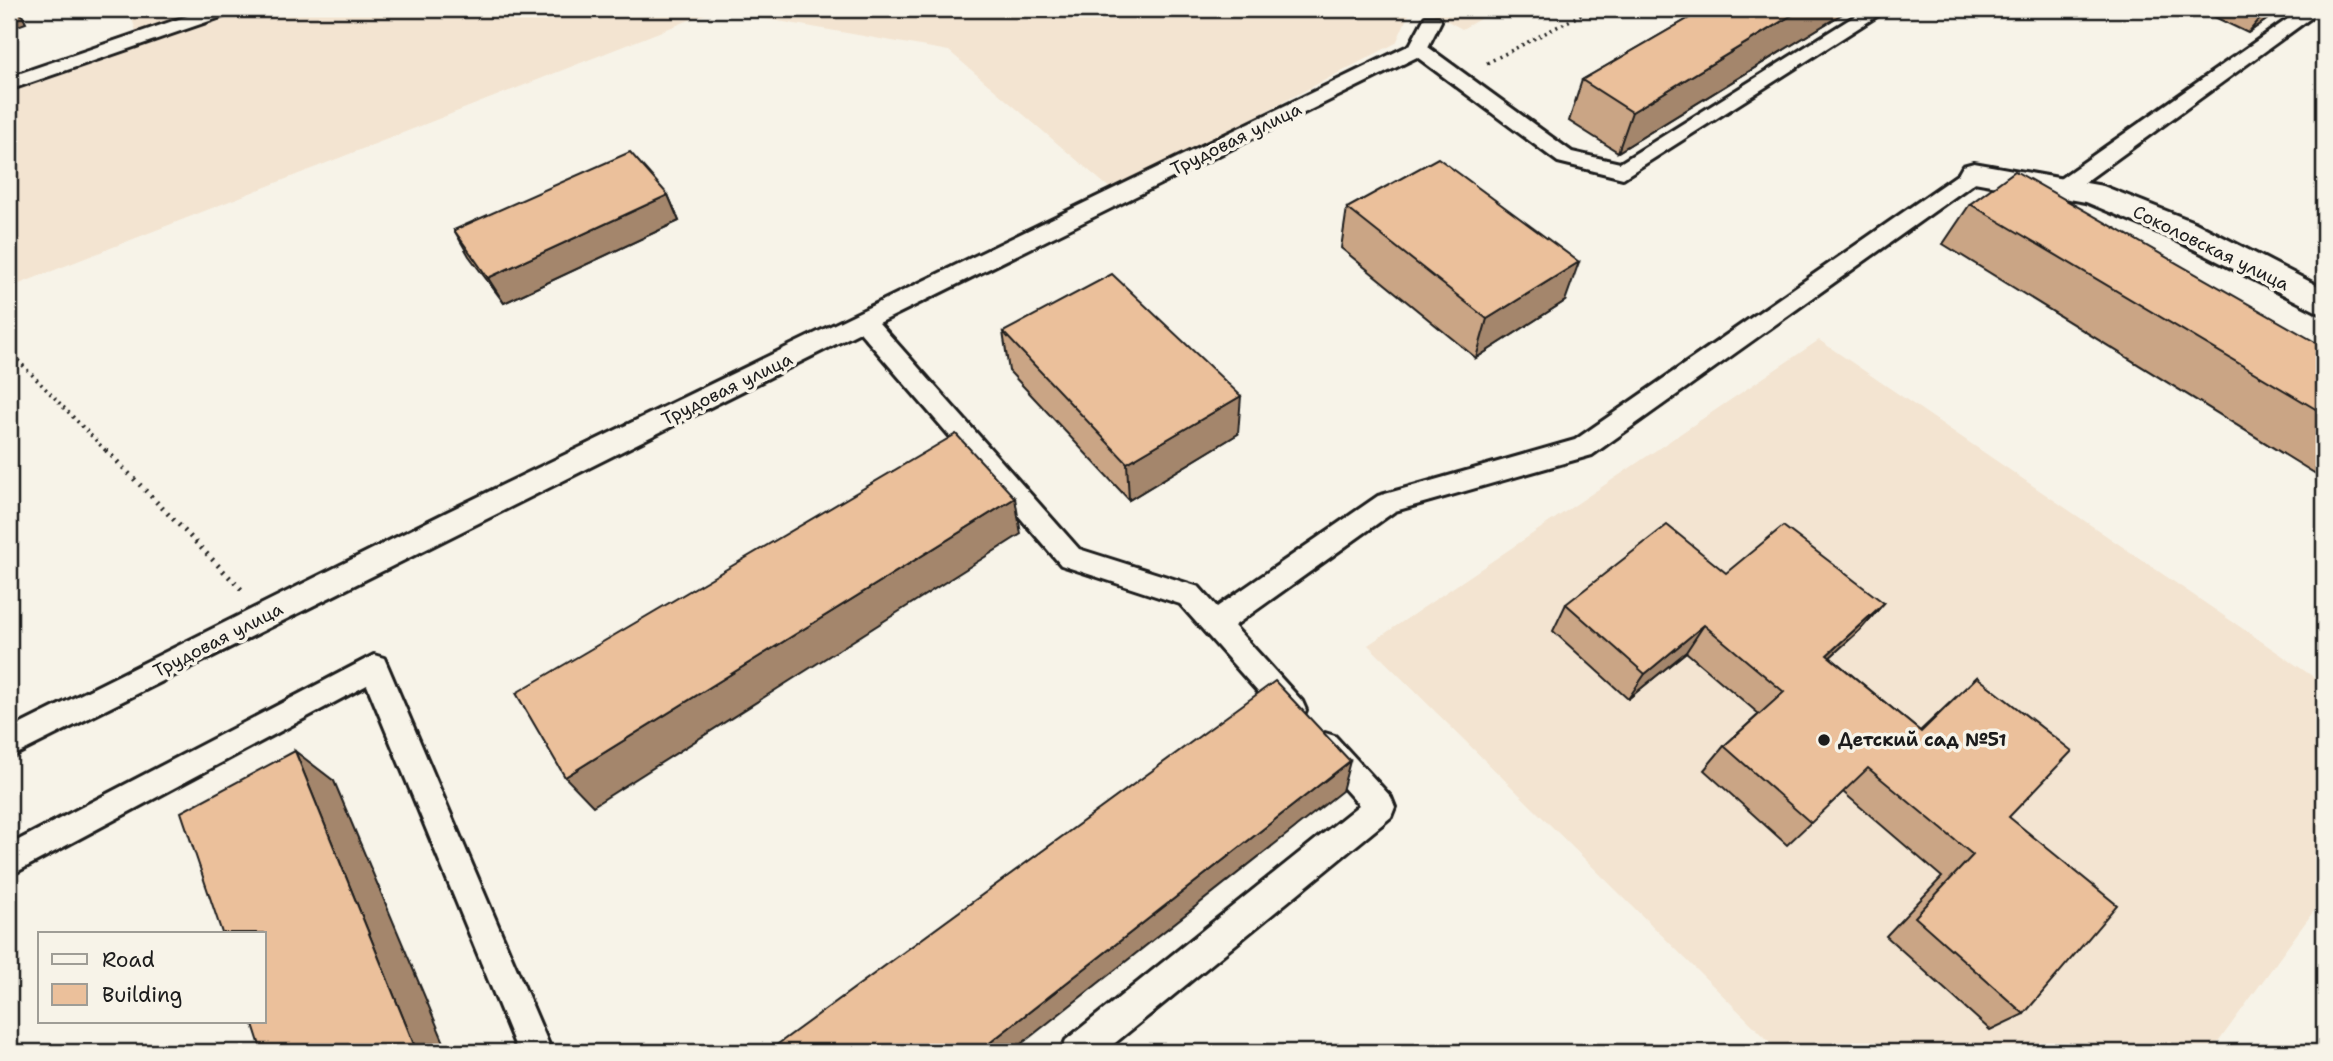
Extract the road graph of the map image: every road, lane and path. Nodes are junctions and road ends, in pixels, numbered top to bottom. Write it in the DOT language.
graph roads {
  1 [pos="1592,9"];
  2 [pos="1879,9"];
  3 [pos="2314,9"];
  4 [pos="217,12"];
  5 [pos="1432,21"];
  6 [pos="1418,49"];
  7 [pos="1456,79"];
  8 [pos="9,85"];
  9 [pos="1974,173"];
  10 [pos="2062,188"];
  11 [pos="2324,303"];
  12 [pos="865,322"];
  13 [pos="9,351"];
  14 [pos="267,615"];
  15 [pos="1215,624"];
  16 [pos="9,745"];
  17 [pos="9,861"];
  18 [pos="535,1052"];
  19 [pos="1078,1052"];
  1 -- 7 [label="path"];
  2 -- 7 [label="lane"];
  3 -- 10 [label="lane"];
  4 -- 8 [label="lane"];
  5 -- 6 [label="lane"];
  6 -- 7 [label="lane"];
  6 -- 12 [label="lane, Трудовая улица"];
  9 -- 10 [label="street, Соколовская улица"];
  9 -- 15 [label="lane"];
  10 -- 11 [label="street, Соколовская улица"];
  12 -- 14 [label="lane, Трудовая улица"];
  12 -- 15 [label="lane"];
  13 -- 14 [label="path"];
  14 -- 16 [label="lane, Трудовая улица"];
  15 -- 19 [label="lane"];
  17 -- 18 [label="lane"];
}
